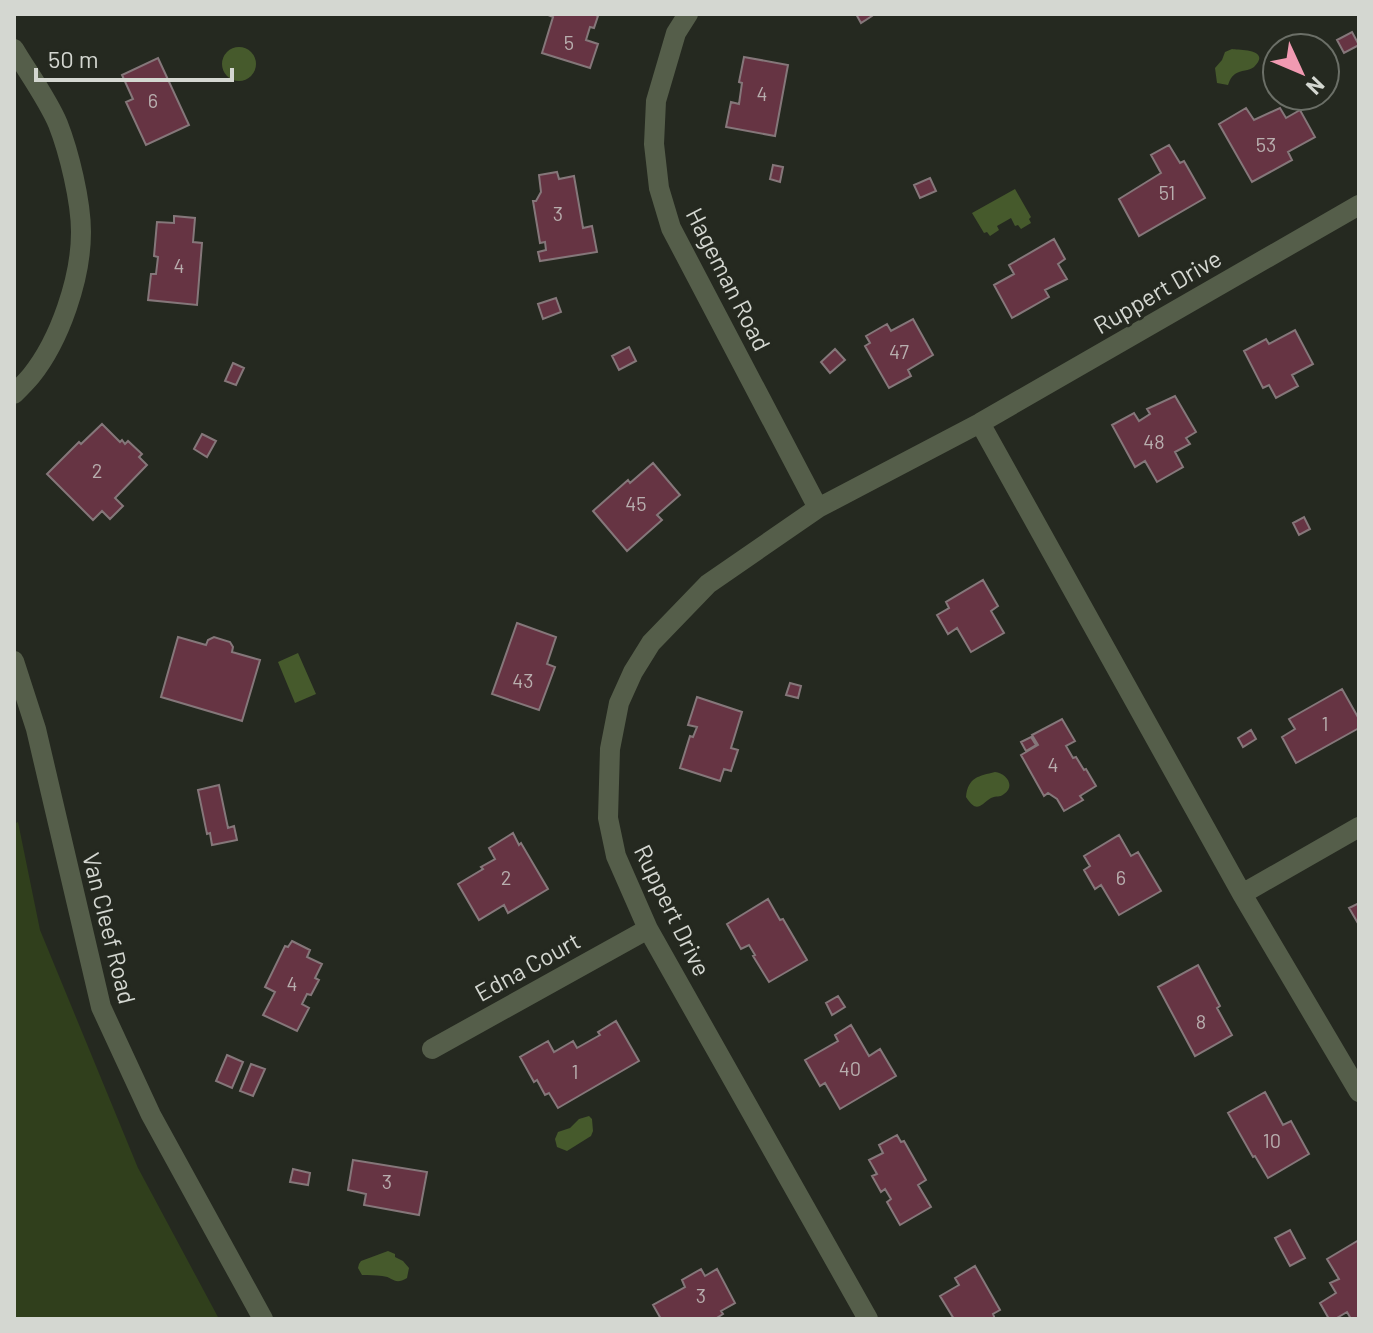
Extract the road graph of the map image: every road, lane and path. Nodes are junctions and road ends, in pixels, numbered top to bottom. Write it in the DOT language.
graph roads {
  1 [pos="688,14"];
  2 [pos="14,49"];
  3 [pos="1359,205"];
  4 [pos="14,394"];
  5 [pos="980,423"];
  6 [pos="818,508"];
  7 [pos="14,661"];
  8 [pos="1359,827"];
  9 [pos="1242,894"];
  10 [pos="648,929"];
  11 [pos="432,1049"];
  12 [pos="1359,1092"];
  13 [pos="263,1319"];
  14 [pos="868,1319"];
  1 -- 6 [label="street, Hageman Road"];
  2 -- 4 [label="street"];
  3 -- 5 [label="street, Ruppert Drive"];
  5 -- 6 [label="street, Ruppert Drive"];
  5 -- 9 [label="street"];
  6 -- 10 [label="street, Ruppert Drive"];
  7 -- 13 [label="street, Van Cleef Road"];
  8 -- 9 [label="street"];
  9 -- 12 [label="street"];
  10 -- 11 [label="street, Edna Court"];
  10 -- 14 [label="street, Ruppert Drive"];
}
